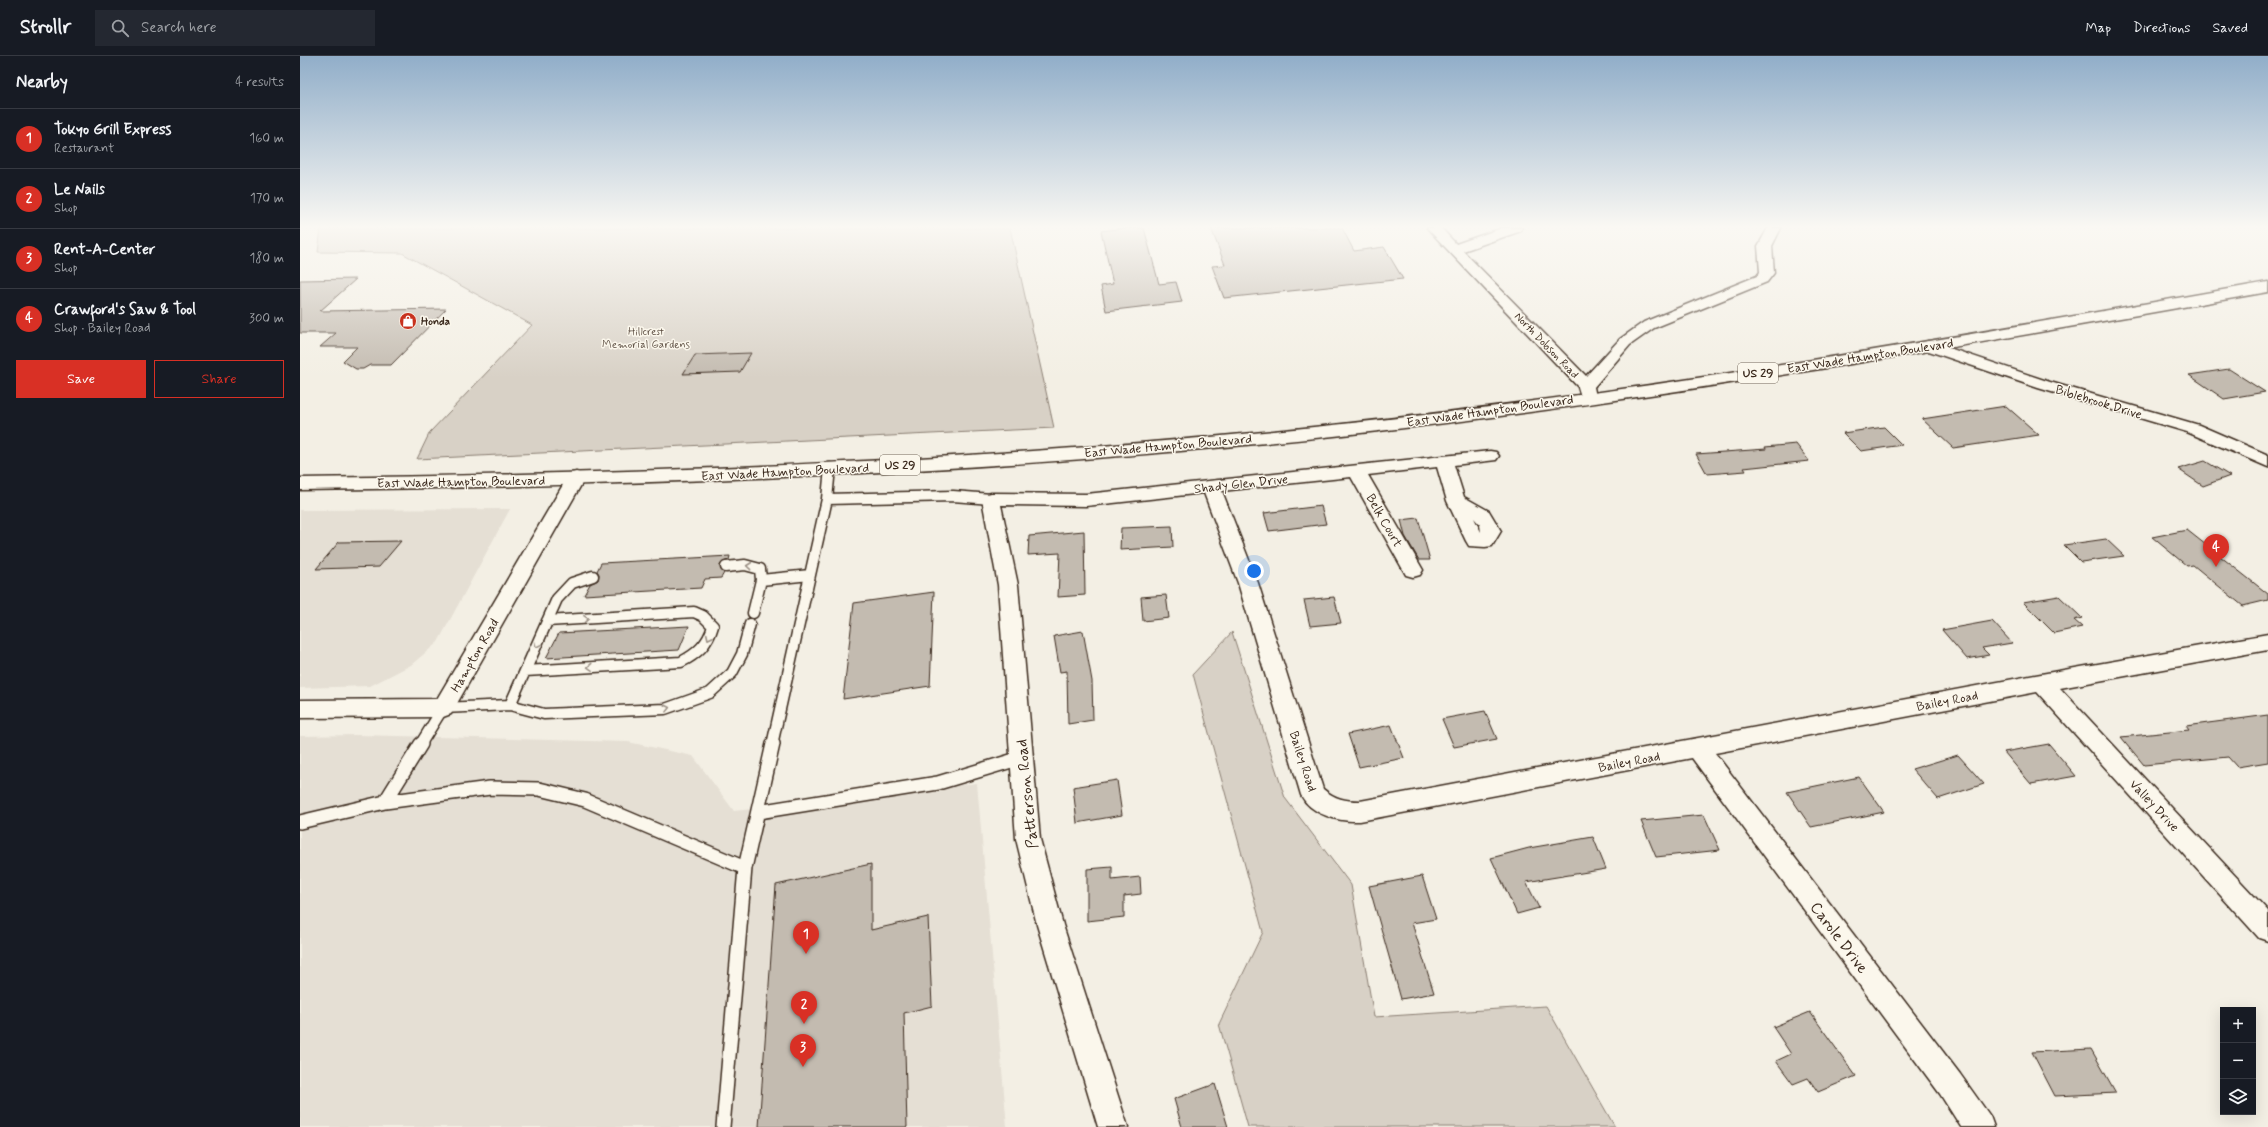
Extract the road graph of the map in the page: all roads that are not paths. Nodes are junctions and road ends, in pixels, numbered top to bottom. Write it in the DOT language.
graph roads {
  1 [pos="1481,278"];
  2 [pos="1763,278"];
  3 [pos="2268,287"];
  4 [pos="2268,299"];
  5 [pos="2029,330"];
  6 [pos="1928,346"];
  7 [pos="1587,391"];
  8 [pos="2247,450"];
  9 [pos="2268,451"];
  10 [pos="1490,456"];
  11 [pos="1444,461"];
  12 [pos="2268,462"];
  13 [pos="830,468"];
  14 [pos="1357,471"];
  15 [pos="576,478"];
  16 [pos="300,484"];
  17 [pos="1211,487"];
  18 [pos="827,499"];
  19 [pos="991,499"];
  20 [pos="1456,501"];
  21 [pos="726,567"];
  22 [pos="1412,570"];
  23 [pos="810,575"];
  24 [pos="593,576"];
  25 [pos="761,580"];
  26 [pos="753,613"];
  27 [pos="547,621"];
  28 [pos="750,624"];
  29 [pos="2268,642"];
  30 [pos="525,671"];
  31 [pos="2041,682"];
  32 [pos="510,705"];
  33 [pos="443,708"];
  34 [pos="300,709"];
  35 [pos="1698,748"];
  36 [pos="1021,758"];
  37 [pos="385,802"];
  38 [pos="758,812"];
  39 [pos="300,822"];
  40 [pos="746,868"];
  41 [pos="2268,929"];
  42 [pos="723,1127"];
  43 [pos="1113,1127"];
  44 [pos="1979,1127"];
  1 -- 7 [label="street, North Dobson Road"];
  2 -- 7 [label="street"];
  3 -- 5 [label="main road, East Wade Hampton Boulevard / US 29"];
  4 -- 5 [label="main road, East Wade Hampton Boulevard / US 29"];
  5 -- 6 [label="main road, East Wade Hampton Boulevard / US 29"];
  6 -- 7 [label="main road, East Wade Hampton Boulevard / US 29"];
  6 -- 8 [label="street, Biblebrook Drive"];
  7 -- 13 [label="main road, East Wade Hampton Boulevard / US 29"];
  8 -- 9 [label="street"];
  8 -- 12 [label="street, Biblebrook Drive"];
  10 -- 11 [label="street, Shady Glen Drive"];
  11 -- 14 [label="street, Shady Glen Drive"];
  11 -- 20 [label="street"];
  13 -- 15 [label="main road, East Wade Hampton Boulevard / US 29"];
  13 -- 18 [label="lane"];
  14 -- 17 [label="street, Shady Glen Drive"];
  14 -- 22 [label="street, Belk Court"];
  15 -- 16 [label="main road, East Wade Hampton Boulevard / US 29"];
  15 -- 33 [label="street, Hampton Road"];
  17 -- 19 [label="street, Shady Glen Drive"];
  17 -- 35 [label="street, Bailey Road"];
  18 -- 19 [label="lane"];
  18 -- 23 [label="lane"];
  19 -- 36 [label="street, Patterson Road"];
  25 -- 21 [label="lane, one-way"];
  23 -- 25 [label="lane"];
  23 -- 38 [label="lane"];
  24 -- 27 [label="lane"];
  25 -- 26 [label="lane"];
  27 -- 30 [label="lane, one-way"];
  27 -- 30 [label="lane, one-way"];
  32 -- 28 [label="lane, one-way"];
  29 -- 31 [label="street, Bailey Road"];
  30 -- 32 [label="lane"];
  31 -- 35 [label="street, Bailey Road"];
  31 -- 41 [label="street, Valley Drive"];
  32 -- 33 [label="lane"];
  33 -- 34 [label="street"];
  33 -- 37 [label="lane"];
  35 -- 44 [label="street, Carole Drive"];
  36 -- 38 [label="lane"];
  36 -- 43 [label="street, Patterson Road"];
  37 -- 39 [label="lane"];
  37 -- 40 [label="lane"];
  38 -- 40 [label="lane"];
  40 -- 42 [label="lane"];
}
